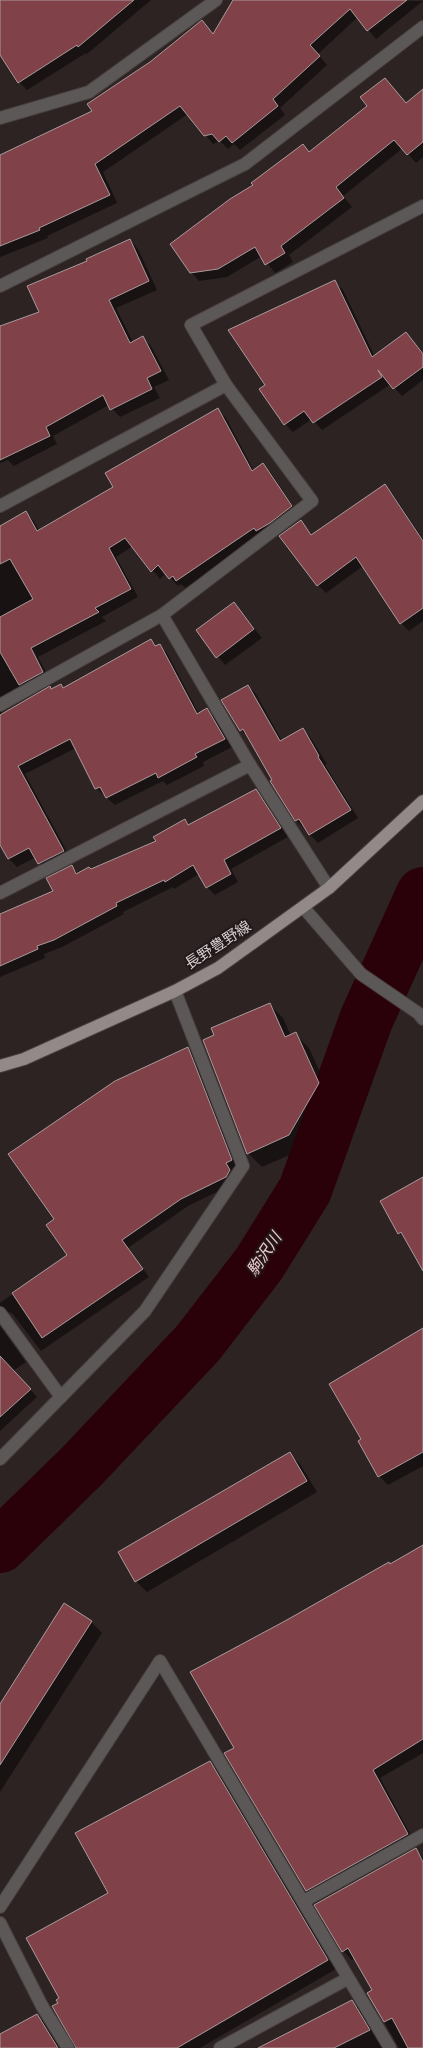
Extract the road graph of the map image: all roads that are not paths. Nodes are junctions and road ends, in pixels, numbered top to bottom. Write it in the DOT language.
graph roads {
  1 [pos="216,0"];
  2 [pos="423,27"];
  3 [pos="0,118"];
  4 [pos="423,206"];
  5 [pos="0,286"];
  6 [pos="226,385"];
  7 [pos="0,506"];
  8 [pos="162,615"];
  9 [pos="0,704"];
  10 [pos="250,765"];
  11 [pos="423,801"];
  12 [pos="329,888"];
  13 [pos="0,893"];
  14 [pos="303,907"];
  15 [pos="175,991"];
  16 [pos="420,1016"];
  17 [pos="0,1066"];
  18 [pos="0,1314"];
  19 [pos="61,1397"];
  20 [pos="0,1458"];
  21 [pos="423,1835"];
  22 [pos="304,1901"];
  23 [pos="0,1907"];
  24 [pos="0,1923"];
  25 [pos="347,1979"];
  26 [pos="68,2048"];
  27 [pos="220,2048"];
  28 [pos="390,2048"];
  1 -- 3 [label="street"];
  2 -- 5 [label="street"];
  4 -- 6 [label="street"];
  6 -- 7 [label="street"];
  6 -- 8 [label="street"];
  8 -- 9 [label="street"];
  8 -- 10 [label="street"];
  10 -- 12 [label="street"];
  10 -- 13 [label="street"];
  11 -- 12 [label="main road, 長野豊野線"];
  12 -- 14 [label="main road, 長野豊野線"];
  14 -- 15 [label="main road, 長野豊野線"];
  14 -- 16 [label="street"];
  15 -- 17 [label="main road, 長野豊野線"];
  15 -- 19 [label="street"];
  18 -- 19 [label="street"];
  19 -- 20 [label="street"];
  21 -- 22 [label="street"];
  22 -- 23 [label="street"];
  22 -- 25 [label="street"];
  24 -- 26 [label="street"];
  25 -- 27 [label="street"];
  25 -- 28 [label="street"];
}
